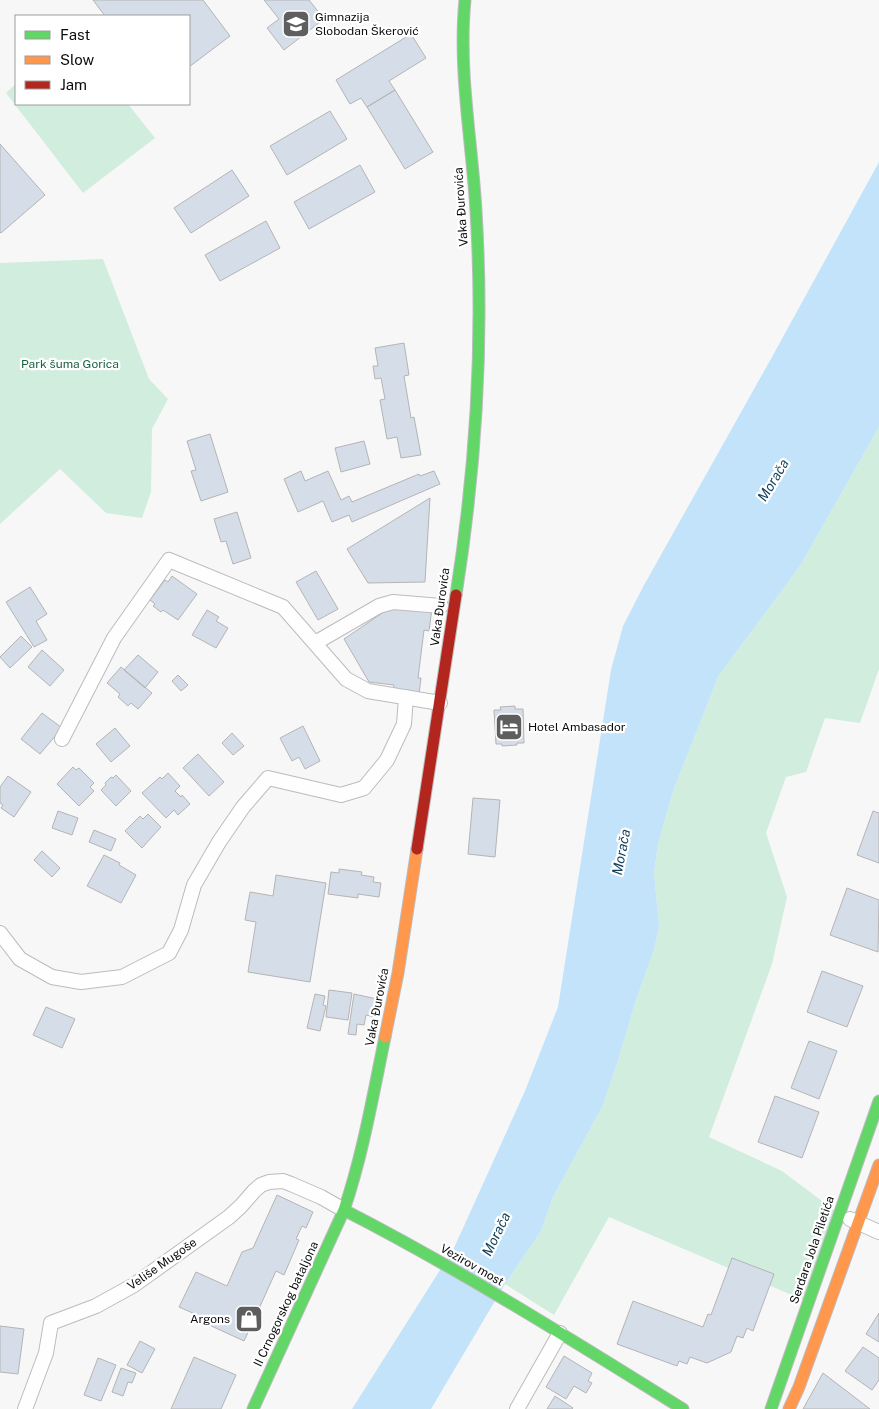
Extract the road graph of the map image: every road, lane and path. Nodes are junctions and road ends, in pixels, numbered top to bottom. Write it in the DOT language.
graph roads {
  1 [pos="465,0"];
  2 [pos="441,606"];
  3 [pos="315,643"];
  4 [pos="406,697"];
  5 [pos="440,703"];
  6 [pos="62,739"];
  7 [pos="0,933"];
  8 [pos="879,1101"];
  9 [pos="879,1165"];
  10 [pos="344,1210"];
  11 [pos="839,1214"];
  12 [pos="858,1221"];
  13 [pos="879,1232"];
  14 [pos="555,1330"];
  15 [pos="767,1407"];
  16 [pos="25,1409"];
  17 [pos="253,1409"];
  18 [pos="517,1409"];
  19 [pos="684,1409"];
  20 [pos="789,1409"];
  1 -- 5 [label="street, Vaka Đurovića"];
  2 -- 3 [label="street"];
  3 -- 4 [label="street"];
  3 -- 6 [label="street"];
  4 -- 5 [label="street"];
  4 -- 7 [label="street"];
  5 -- 10 [label="street, Vaka Đurovića"];
  8 -- 11 [label="street, Serdara Jola Piletića"];
  9 -- 12 [label="street"];
  10 -- 14 [label="street, Vezirov most"];
  10 -- 16 [label="street, Veliše Mugoše"];
  10 -- 17 [label="street, II Crnogorskog bataljona"];
  11 -- 12 [label="street"];
  11 -- 15 [label="street, Serdara Jola Piletića"];
  12 -- 13 [label="street"];
  12 -- 20 [label="street"];
  14 -- 18 [label="street"];
  14 -- 19 [label="street, Vezirov most"];
}
